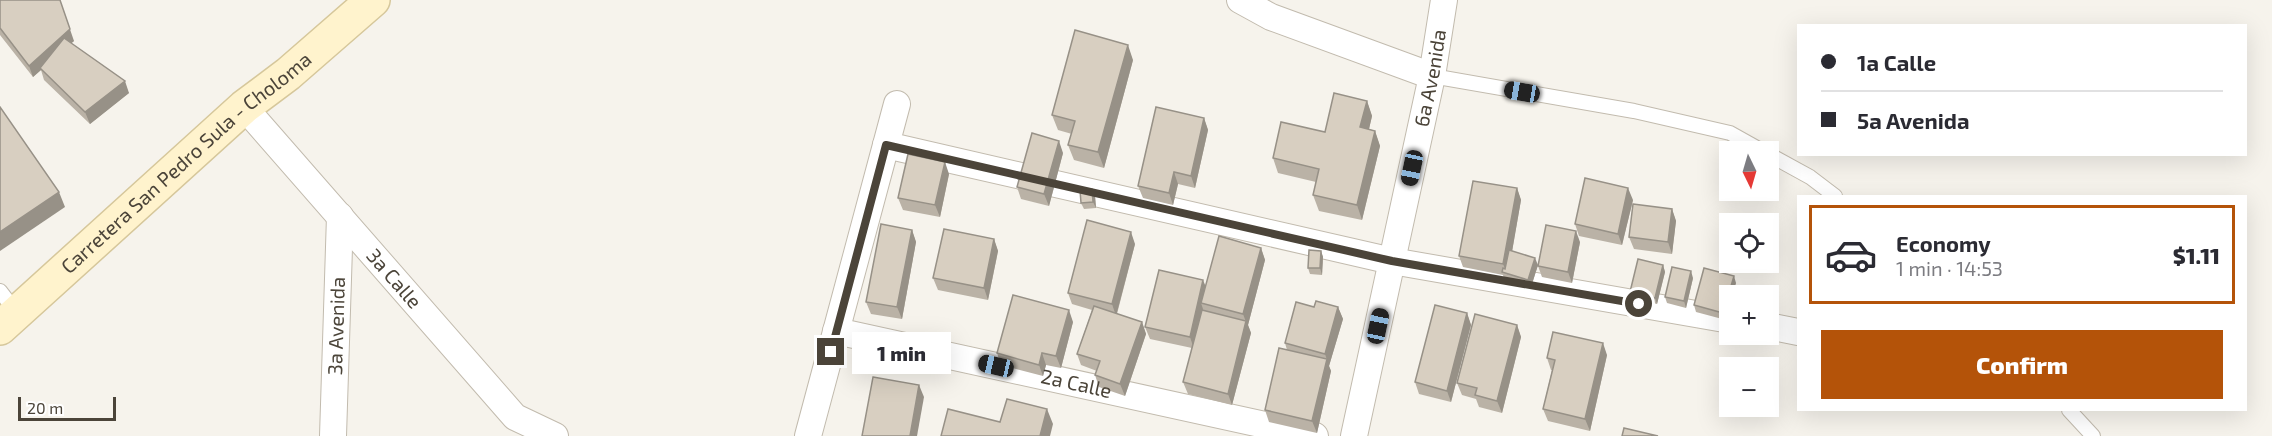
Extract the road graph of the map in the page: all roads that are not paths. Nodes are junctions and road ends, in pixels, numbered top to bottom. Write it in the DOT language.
graph roads {
  1 [pos="374,0"];
  2 [pos="1240,0"];
  3 [pos="1444,0"];
  4 [pos="1432,76"];
  5 [pos="897,104"];
  6 [pos="244,106"];
  7 [pos="1744,141"];
  8 [pos="886,145"];
  9 [pos="1779,160"];
  10 [pos="1834,195"];
  11 [pos="340,216"];
  12 [pos="1392,261"];
  13 [pos="6,311"];
  14 [pos="1719,318"];
  15 [pos="1779,329"];
  16 [pos="836,331"];
  17 [pos="1797,332"];
  18 [pos="2070,411"];
  19 [pos="515,427"];
  20 [pos="333,436"];
  21 [pos="555,436"];
  22 [pos="808,436"];
  23 [pos="1315,436"];
  24 [pos="1354,436"];
  25 [pos="2093,436"];
  1 -- 6 [label="main road, Carretera San Pedro Sula - Choloma"];
  2 -- 4 [label="street"];
  3 -- 4 [label="street, 6a Avenida"];
  4 -- 7 [label="lane"];
  4 -- 12 [label="street, 6a Avenida"];
  5 -- 8 [label="street"];
  6 -- 11 [label="street, 3a Calle"];
  6 -- 13 [label="main road, Carretera San Pedro Sula - Choloma"];
  8 -- 12 [label="street"];
  8 -- 16 [label="street"];
  9 -- 10 [label="lane"];
  11 -- 19 [label="street, 3a Calle"];
  11 -- 20 [label="street, 3a Avenida"];
  12 -- 14 [label="street"];
  12 -- 24 [label="street, 6a Avenida"];
  15 -- 17 [label="street"];
  16 -- 22 [label="street"];
  16 -- 23 [label="street, 2a Calle"];
  18 -- 25 [label="lane"];
  19 -- 21 [label="street, 3a Calle"];
}
